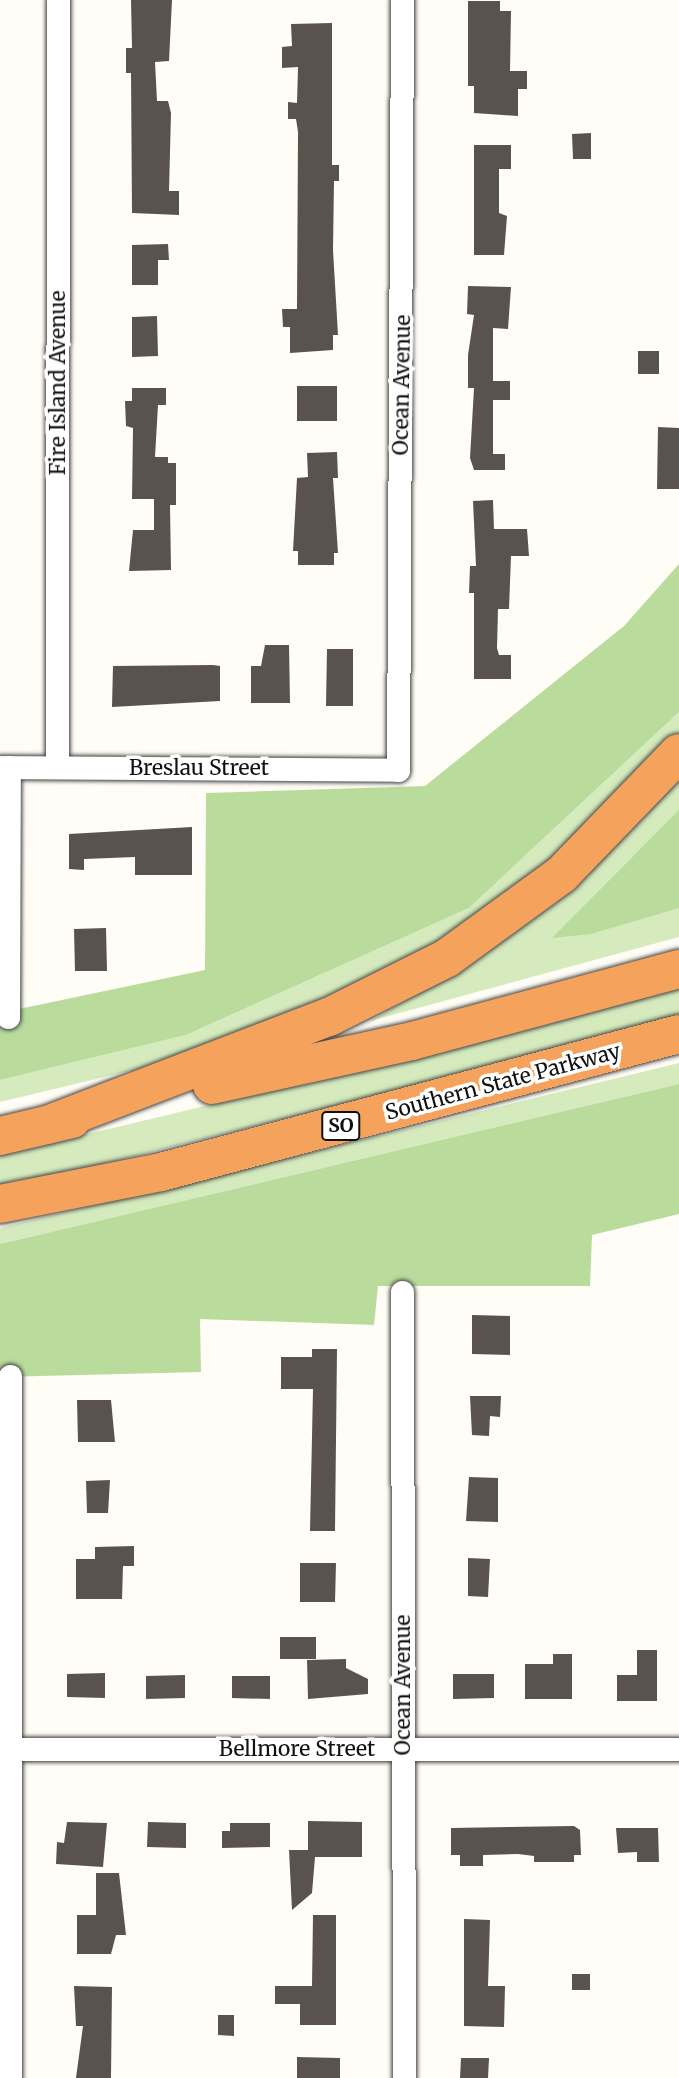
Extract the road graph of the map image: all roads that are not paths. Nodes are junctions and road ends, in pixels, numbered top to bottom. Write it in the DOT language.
graph roads {
  1 [pos="58,0"];
  2 [pos="402,0"];
  3 [pos="679,753"];
  4 [pos="4,767"];
  5 [pos="57,767"];
  6 [pos="398,770"];
  7 [pos="679,947"];
  8 [pos="679,970"];
  9 [pos="8,1017"];
  10 [pos="679,1034"];
  11 [pos="269,1071"];
  12 [pos="47,1125"];
  13 [pos="0,1136"];
  14 [pos="0,1204"];
  15 [pos="402,1292"];
  16 [pos="10,1376"];
  17 [pos="5,1749"];
  18 [pos="403,1749"];
  19 [pos="679,1749"];
  20 [pos="10,2078"];
  21 [pos="404,2078"];
  1 -- 5 [label="street, Fire Island Avenue"];
  2 -- 6 [label="street, Ocean Avenue"];
  3 -- 12 [label="highway"];
  4 -- 5 [label="street, Breslau Street"];
  4 -- 9 [label="street"];
  5 -- 6 [label="street, Breslau Street"];
  7 -- 11 [label="highway"];
  8 -- 11 [label="highway"];
  10 -- 14 [label="highway, Southern State Parkway / SO"];
  11 -- 12 [label="highway"];
  12 -- 13 [label="highway"];
  15 -- 18 [label="street, Ocean Avenue"];
  16 -- 17 [label="street"];
  17 -- 18 [label="street, Bellmore Street"];
  17 -- 20 [label="street"];
  18 -- 19 [label="street, Bellmore Street"];
  18 -- 21 [label="street, Ocean Avenue"];
}
